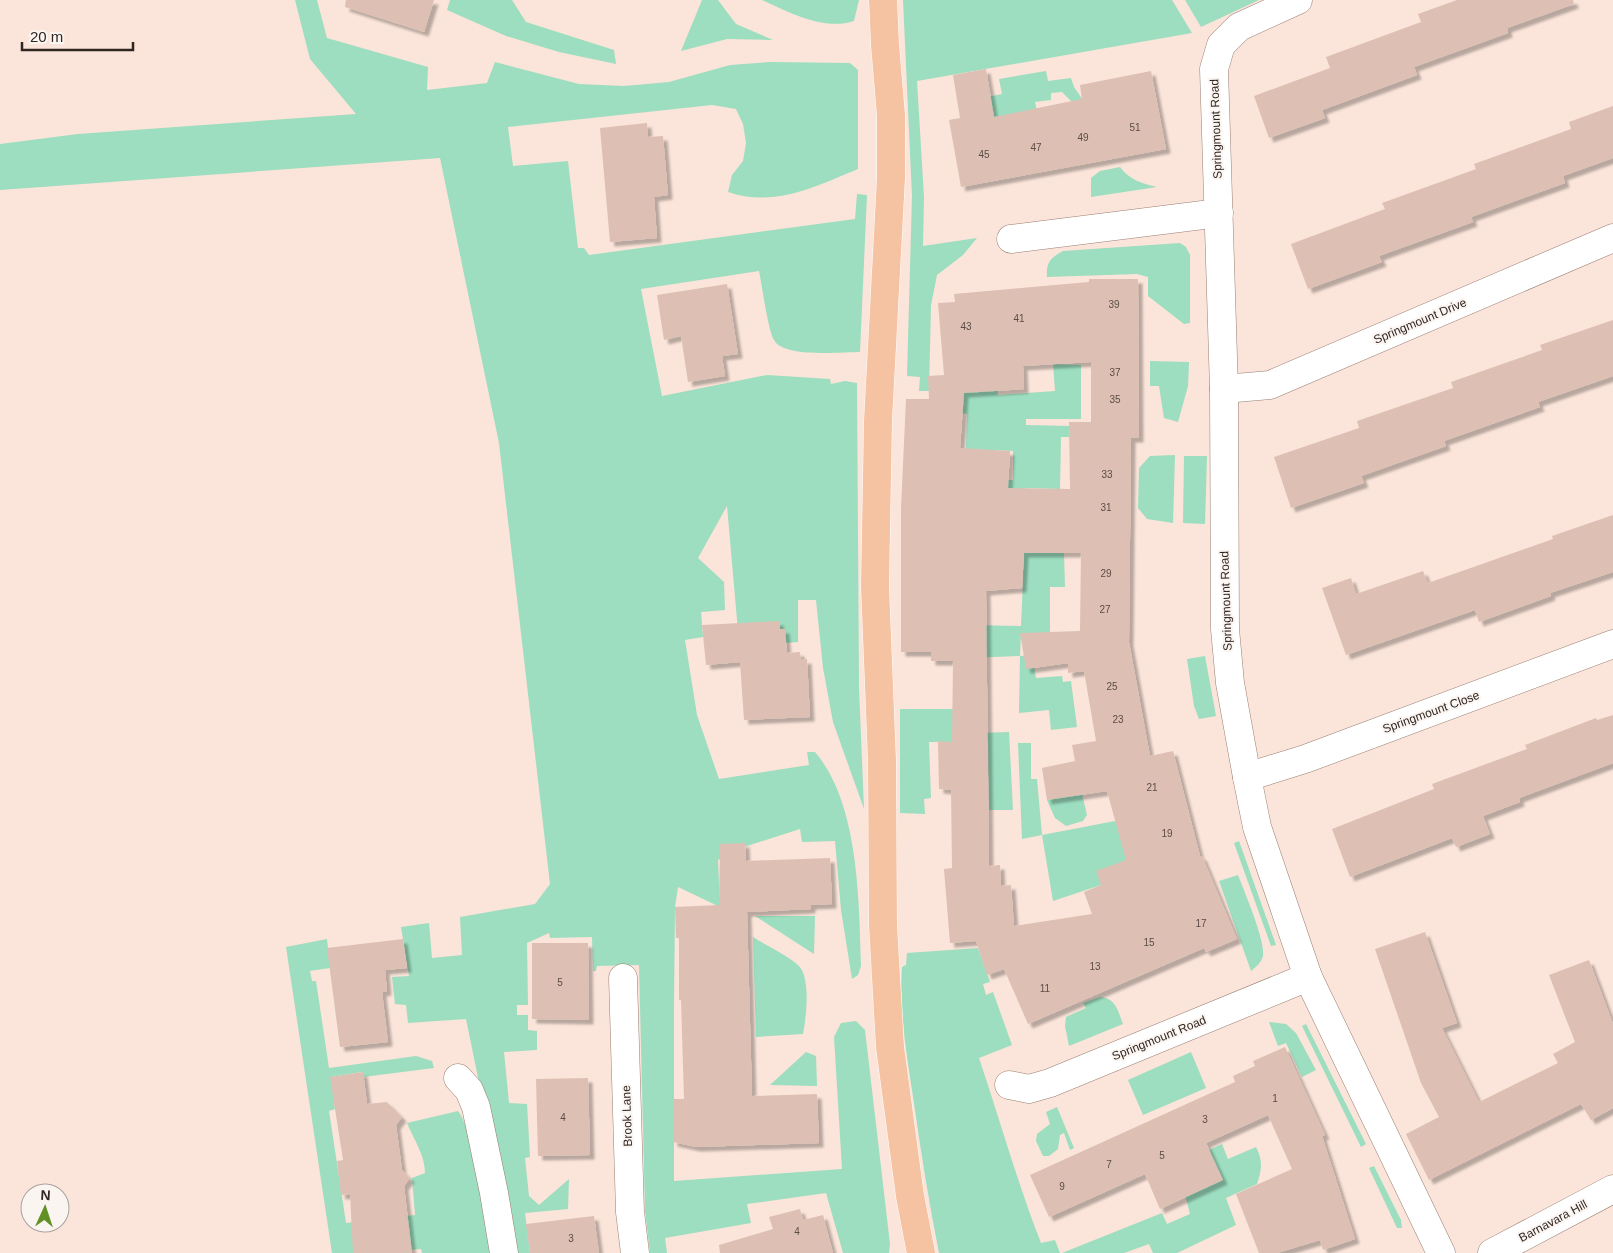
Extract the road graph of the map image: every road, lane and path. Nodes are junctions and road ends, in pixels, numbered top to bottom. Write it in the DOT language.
graph roads {
  1 [pos="883,0"];
  2 [pos="1298,0"];
  3 [pos="1219,213"];
  4 [pos="1613,238"];
  5 [pos="1011,239"];
  6 [pos="1224,389"];
  7 [pos="1613,644"];
  8 [pos="1247,777"];
  9 [pos="1308,977"];
  10 [pos="623,978"];
  11 [pos="458,1078"];
  12 [pos="1009,1085"];
  13 [pos="1613,1189"];
  14 [pos="504,1253"];
  15 [pos="635,1253"];
  16 [pos="921,1253"];
  17 [pos="1441,1253"];
  18 [pos="1492,1253"];
  1 -- 16 [label="main road"];
  2 -- 3 [label="street, Springmount Road"];
  3 -- 5 [label="street"];
  3 -- 6 [label="street, Springmount Road"];
  4 -- 6 [label="street, Springmount Drive"];
  6 -- 8 [label="street, Springmount Road"];
  7 -- 8 [label="street, Springmount Close"];
  8 -- 9 [label="street, Springmount Road"];
  9 -- 12 [label="street, Springmount Road"];
  9 -- 17 [label="street, Springmount Road"];
  10 -- 15 [label="street, Brook Lane"];
  11 -- 14 [label="street"];
  13 -- 18 [label="street, Barnavara Hill"];
}
